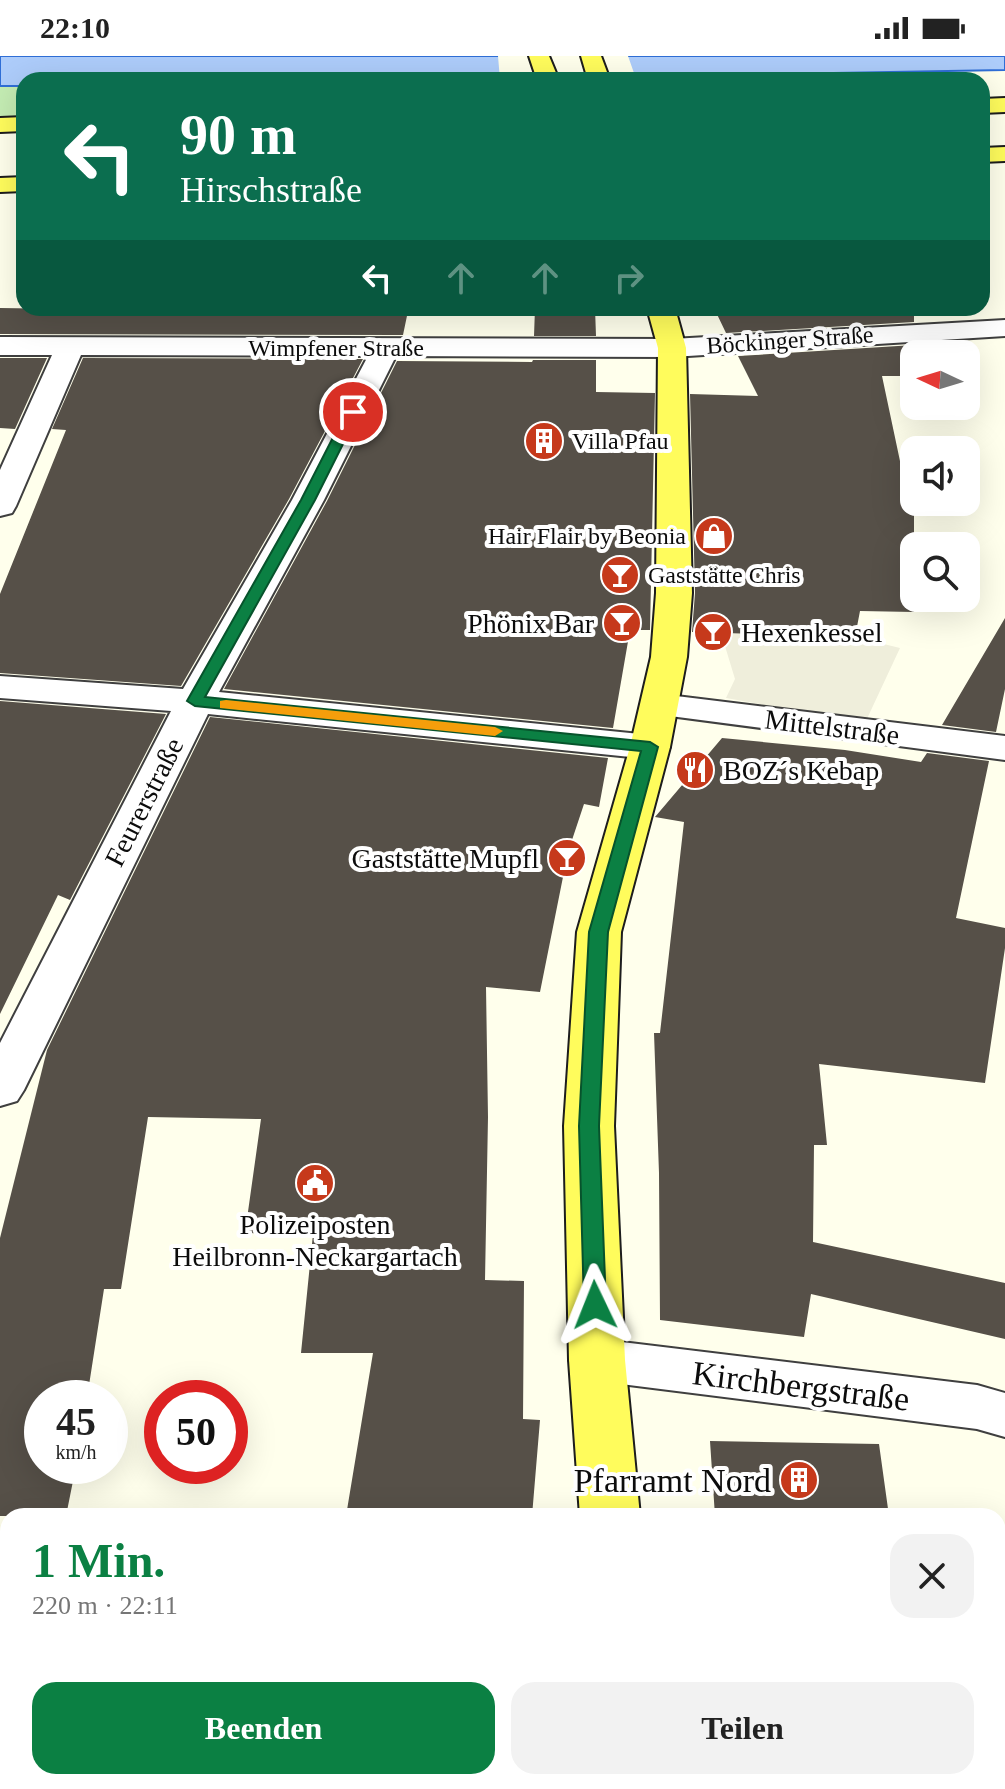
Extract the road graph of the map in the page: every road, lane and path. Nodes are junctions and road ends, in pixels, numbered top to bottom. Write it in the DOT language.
graph roads {
  1 [pos="663,316"];
  2 [pos="1005,328"];
  3 [pos="0,346"];
  4 [pos="70,347"];
  5 [pos="386,348"];
  6 [pos="672,348"];
  7 [pos="0,506"];
  8 [pos="0,687"];
  9 [pos="195,701"];
  10 [pos="655,726"];
  11 [pos="1005,748"];
  12 [pos="0,1090"];
  13 [pos="597,1360"];
  14 [pos="1005,1415"];
  15 [pos="609,1508"];
  1 -- 6 [label="main road"];
  2 -- 6 [label="street, Böckinger Straße"];
  3 -- 4 [label="street, Wimpfener Straße"];
  4 -- 5 [label="street, Wimpfener Straße"];
  4 -- 7 [label="street"];
  5 -- 6 [label="street, Wimpfener Straße"];
  5 -- 9 [label="street, Feurerstraße"];
  6 -- 10 [label="main road"];
  8 -- 9 [label="street, Mittelstraße"];
  9 -- 10 [label="street, Mittelstraße"];
  9 -- 12 [label="street, Feurerstraße"];
  10 -- 11 [label="street, Mittelstraße"];
  10 -- 13 [label="main road"];
  13 -- 14 [label="street, Kirchbergstraße"];
  13 -- 15 [label="main road"];
}
